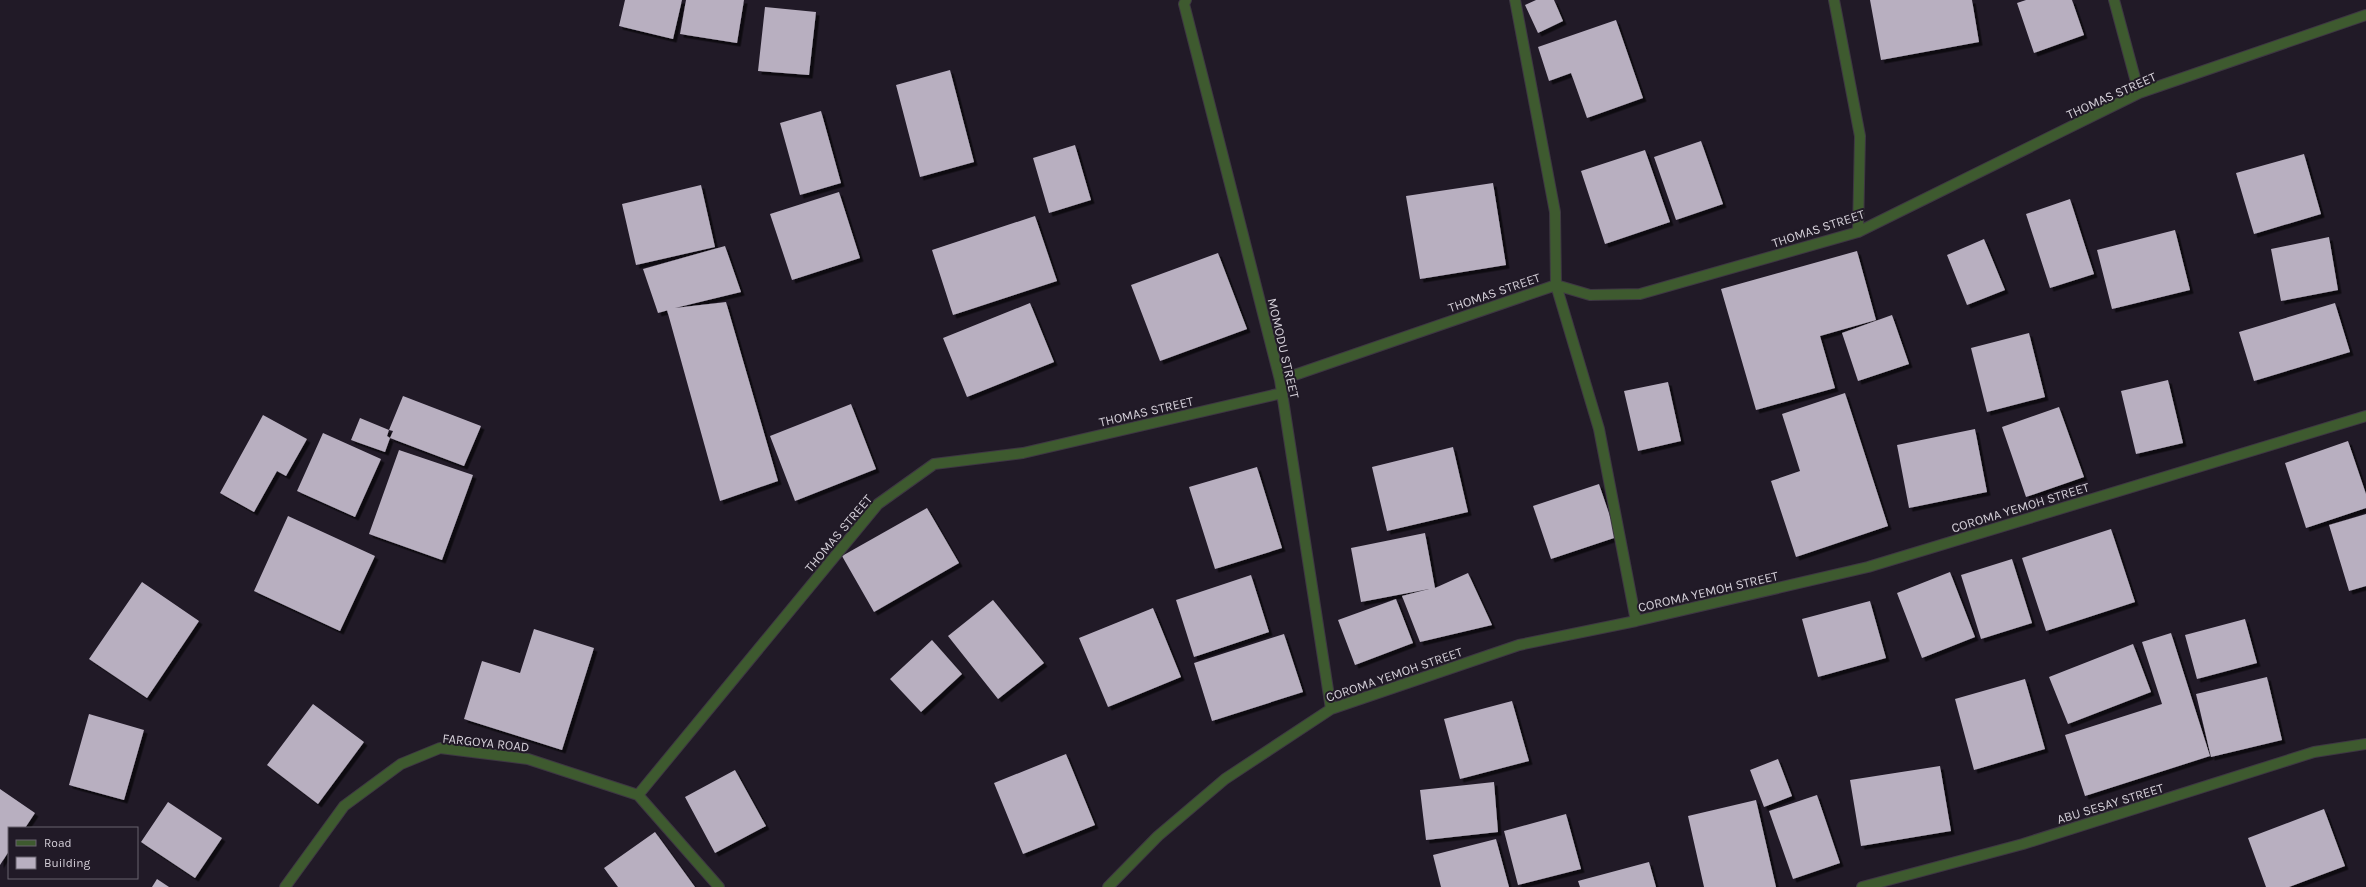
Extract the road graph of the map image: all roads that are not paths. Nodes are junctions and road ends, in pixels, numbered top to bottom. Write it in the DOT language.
graph roads {
  1 [pos="1186,0"];
  2 [pos="1515,0"];
  3 [pos="1834,0"];
  4 [pos="2114,0"];
  5 [pos="2366,15"];
  6 [pos="2139,94"];
  7 [pos="1858,232"];
  8 [pos="1556,285"];
  9 [pos="1280,380"];
  10 [pos="1282,393"];
  11 [pos="2366,416"];
  12 [pos="1636,622"];
  13 [pos="1331,709"];
  14 [pos="2366,744"];
  15 [pos="638,795"];
  16 [pos="285,887"];
  17 [pos="719,887"];
  18 [pos="1108,887"];
  19 [pos="1862,887"];
  1 -- 9 [label="street, MOMODU STREET"];
  2 -- 8 [label="street"];
  3 -- 7 [label="street"];
  4 -- 6 [label="street"];
  5 -- 6 [label="street, THOMAS STREET"];
  6 -- 7 [label="street, THOMAS STREET"];
  7 -- 8 [label="street, THOMAS STREET"];
  8 -- 9 [label="street, THOMAS STREET"];
  8 -- 12 [label="street"];
  9 -- 10 [label="street, MOMODU STREET"];
  10 -- 13 [label="street, MOMODU STREET"];
  10 -- 15 [label="street, THOMAS STREET"];
  11 -- 12 [label="street, COROMA YEMOH STREET"];
  12 -- 13 [label="street, COROMA YEMOH STREET"];
  13 -- 18 [label="street, COROMA YEMOH STREET"];
  14 -- 19 [label="street, ABU SESAY STREET"];
  15 -- 16 [label="street, FARGOYA ROAD"];
  15 -- 17 [label="street"];
}
